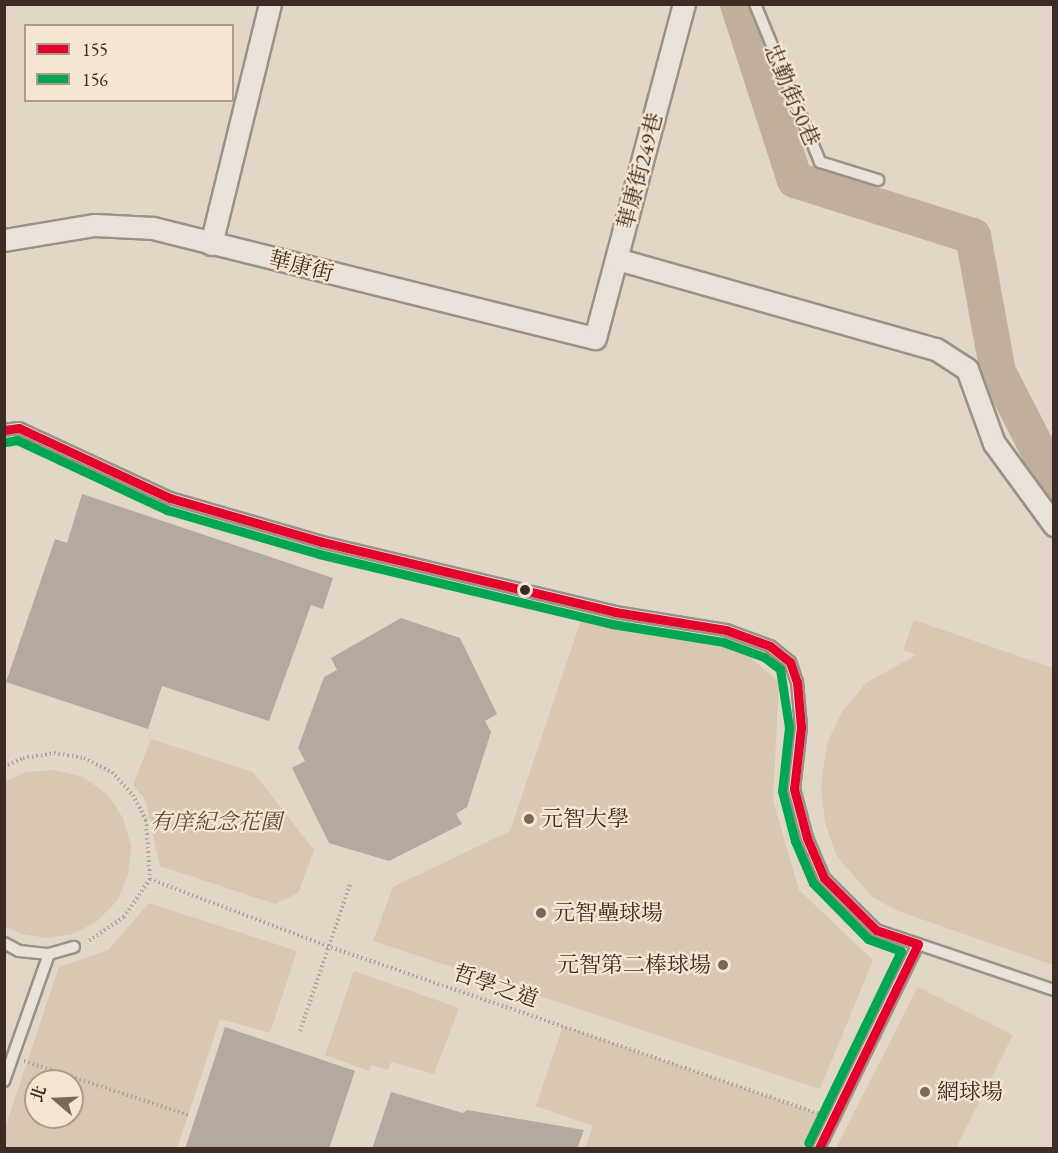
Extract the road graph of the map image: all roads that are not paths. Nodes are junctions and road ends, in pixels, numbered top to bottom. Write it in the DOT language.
graph roads {
  1 [pos="270,4"];
  2 [pos="684,4"];
  3 [pos="755,4"];
  4 [pos="878,180"];
  5 [pos="4,240"];
  6 [pos="211,244"];
  7 [pos="617,259"];
  8 [pos="595,338"];
  9 [pos="4,430"];
  10 [pos="1053,525"];
  11 [pos="4,943"];
  12 [pos="918,944"];
  13 [pos="74,947"];
  14 [pos="49,954"];
  15 [pos="1053,990"];
  16 [pos="4,1081"];
  17 [pos="819,1149"];
  1 -- 6 [label="street"];
  2 -- 7 [label="street, 華康街249巷"];
  3 -- 4 [label="lane, 忠勤街50巷"];
  5 -- 6 [label="street, 華康街"];
  6 -- 8 [label="street, 華康街"];
  7 -- 8 [label="street, 華康街249巷"];
  7 -- 10 [label="street"];
  9 -- 12 [label="lane"];
  11 -- 14 [label="lane"];
  12 -- 15 [label="lane"];
  12 -- 17 [label="lane"];
  13 -- 14 [label="lane"];
  14 -- 16 [label="lane"];
}
